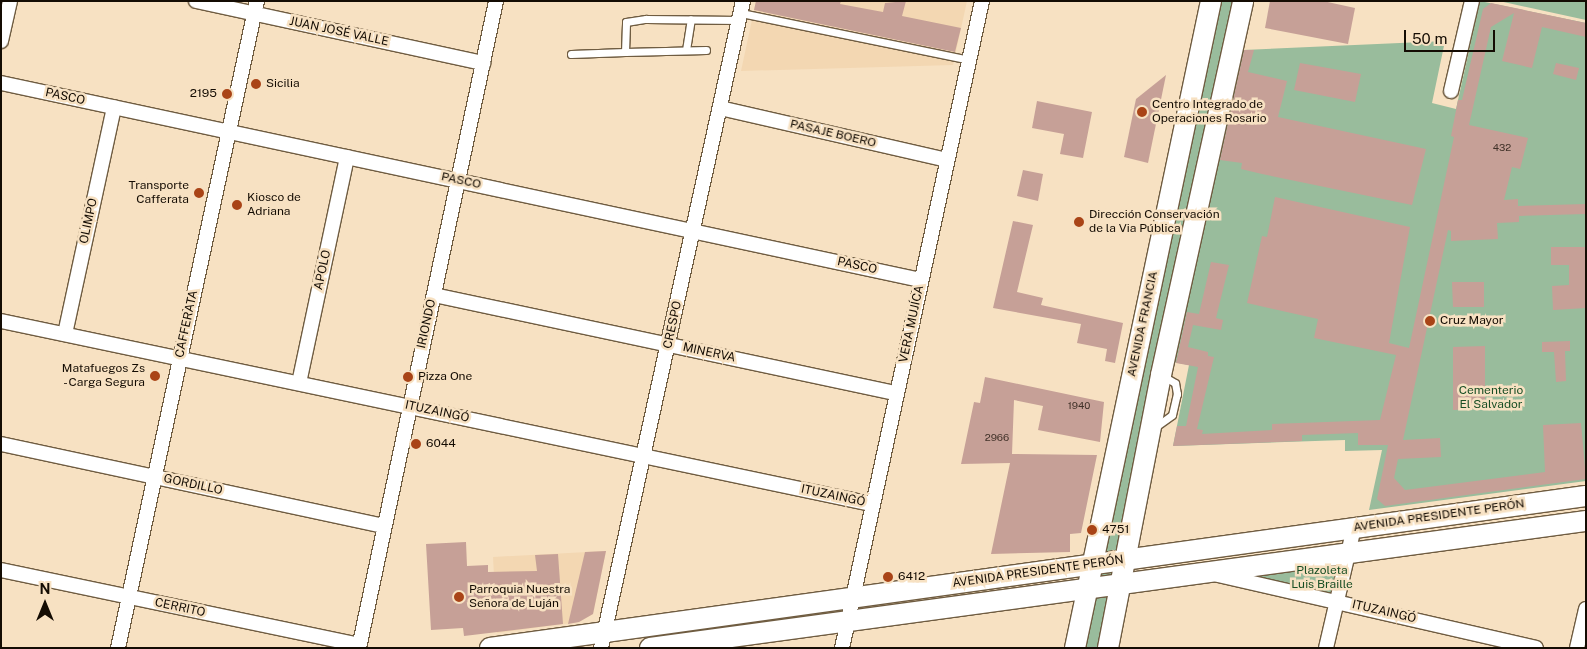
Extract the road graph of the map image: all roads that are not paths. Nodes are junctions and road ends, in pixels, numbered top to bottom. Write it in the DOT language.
graph roads {
  1 [pos="10,1"];
  2 [pos="196,1"];
  3 [pos="496,1"];
  4 [pos="982,1"];
  5 [pos="1211,1"];
  6 [pos="1242,1"];
  7 [pos="1472,1"];
  8 [pos="256,8"];
  9 [pos="741,11"];
  10 [pos="691,20"];
  11 [pos="1,41"];
  12 [pos="686,50"];
  13 [pos="706,50"];
  14 [pos="625,52"];
  15 [pos="571,54"];
  16 [pos="969,60"];
  17 [pos="483,63"];
  18 [pos="1,83"];
  19 [pos="1451,91"];
  20 [pos="114,107"];
  21 [pos="720,108"];
  22 [pos="229,132"];
  23 [pos="347,157"];
  24 [pos="946,160"];
  25 [pos="458,181"];
  26 [pos="1169,201"];
  27 [pos="1195,212"];
  28 [pos="693,231"];
  29 [pos="921,280"];
  30 [pos="434,294"];
  31 [pos="1,320"];
  32 [pos="65,334"];
  33 [pos="668,344"];
  34 [pos="180,358"];
  35 [pos="299,383"];
  36 [pos="897,393"];
  37 [pos="410,407"];
  38 [pos="1120,438"];
  39 [pos="1149,440"];
  40 [pos="1,444"];
  41 [pos="644,456"];
  42 [pos="155,477"];
  43 [pos="1586,496"];
  44 [pos="872,504"];
  45 [pos="1586,521"];
  46 [pos="384,526"];
  47 [pos="1354,528"];
  48 [pos="1348,552"];
  49 [pos="1127,559"];
  50 [pos="1094,564"];
  51 [pos="1,570"];
  52 [pos="1202,572"];
  53 [pos="1122,582"];
  54 [pos="1088,587"];
  55 [pos="129,597"];
  56 [pos="852,598"];
  57 [pos="1336,600"];
  58 [pos="1586,609"];
  59 [pos="847,620"];
  60 [pos="603,640"];
  61 [pos="359,646"];
  62 [pos="118,648"];
  63 [pos="490,648"];
  64 [pos="650,648"];
  65 [pos="842,648"];
  66 [pos="1075,648"];
  67 [pos="1108,648"];
  68 [pos="1326,648"];
  69 [pos="1536,648"];
  70 [pos="1577,648"];
  1 -- 11 [label="street"];
  2 -- 8 [label="street, JUAN JOSÉ VALLE"];
  3 -- 17 [label="street, IRIONDO"];
  4 -- 16 [label="street, VERA MUJÍCA"];
  5 -- 26 [label="main road, AVENIDA FRANCIA"];
  6 -- 27 [label="main road"];
  7 -- 19 [label="street"];
  8 -- 17 [label="street, JUAN JOSÉ VALLE"];
  8 -- 22 [label="street, CAFFERATA"];
  9 -- 10 [label="lane"];
  9 -- 16 [label="lane"];
  9 -- 21 [label="street, CRESPO"];
  10 -- 12 [label="lane"];
  10 -- 14 [label="lane"];
  12 -- 13 [label="lane"];
  12 -- 14 [label="lane"];
  14 -- 15 [label="lane"];
  16 -- 24 [label="street, VERA MUJÍCA"];
  17 -- 25 [label="street, IRIONDO"];
  18 -- 20 [label="street, PASCO"];
  20 -- 22 [label="street, PASCO"];
  20 -- 32 [label="street, OLIMPO"];
  21 -- 24 [label="street, PASAJE BOERO"];
  21 -- 28 [label="street, CRESPO"];
  22 -- 23 [label="street, PASCO"];
  22 -- 34 [label="street, CAFFERATA"];
  23 -- 25 [label="street, PASCO"];
  23 -- 35 [label="street, APOLO"];
  24 -- 29 [label="street, VERA MUJÍCA"];
  25 -- 28 [label="street, PASCO"];
  25 -- 30 [label="street, IRIONDO"];
  26 -- 27 [label="main road"];
  26 -- 38 [label="main road, AVENIDA FRANCIA"];
  27 -- 39 [label="main road"];
  28 -- 29 [label="street, PASCO"];
  28 -- 33 [label="street, CRESPO"];
  29 -- 36 [label="street, VERA MUJÍCA"];
  30 -- 33 [label="street, MINERVA"];
  30 -- 37 [label="street, IRIONDO"];
  31 -- 32 [label="street, ITUZAINGÓ"];
  32 -- 34 [label="street, ITUZAINGÓ"];
  33 -- 36 [label="street, MINERVA"];
  33 -- 41 [label="street, CRESPO"];
  34 -- 35 [label="street, ITUZAINGÓ"];
  34 -- 42 [label="street, CAFFERATA"];
  35 -- 37 [label="street, ITUZAINGÓ"];
  36 -- 44 [label="street, VERA MUJÍCA"];
  37 -- 41 [label="street, ITUZAINGÓ"];
  37 -- 46 [label="street, IRIONDO"];
  38 -- 39 [label="main road"];
  38 -- 50 [label="main road, AVENIDA FRANCIA"];
  39 -- 49 [label="main road"];
  40 -- 42 [label="street, GORDILLO"];
  41 -- 44 [label="street, ITUZAINGÓ"];
  41 -- 60 [label="street, CRESPO"];
  42 -- 46 [label="street, GORDILLO"];
  42 -- 55 [label="street, CAFFERATA"];
  43 -- 47 [label="main road, AVENIDA PRESIDENTE PERÓN"];
  44 -- 56 [label="street, VERA MUJÍCA"];
  45 -- 48 [label="main road, AVENIDA PRESIDENTE PERÓN"];
  46 -- 61 [label="street, IRIONDO"];
  47 -- 48 [label="street"];
  47 -- 49 [label="main road, AVENIDA PRESIDENTE PERÓN"];
  48 -- 52 [label="main road, AVENIDA PRESIDENTE PERÓN"];
  48 -- 57 [label="street"];
  49 -- 50 [label="main road, AVENIDA PRESIDENTE PERÓN"];
  49 -- 53 [label="main road"];
  50 -- 54 [label="main road, AVENIDA FRANCIA"];
  50 -- 56 [label="main road, AVENIDA PRESIDENTE PERÓN"];
  51 -- 55 [label="street, CERRITO"];
  52 -- 53 [label="main road, AVENIDA PRESIDENTE PERÓN"];
  52 -- 57 [label="street, ITUZAINGÓ"];
  53 -- 54 [label="main road, AVENIDA PRESIDENTE PERÓN"];
  53 -- 67 [label="main road"];
  54 -- 59 [label="main road, AVENIDA PRESIDENTE PERÓN"];
  54 -- 66 [label="main road, AVENIDA FRANCIA"];
  55 -- 61 [label="street, CERRITO"];
  55 -- 62 [label="street, CAFFERATA"];
  56 -- 59 [label="street, VERA MUJÍCA"];
  56 -- 60 [label="main road, AVENIDA PRESIDENTE PERÓN"];
  57 -- 68 [label="street"];
  57 -- 69 [label="street, ITUZAINGÓ"];
  58 -- 70 [label="street"];
  59 -- 64 [label="main road, AVENIDA PRESIDENTE PERÓN"];
  59 -- 65 [label="street, VERA MUJÍCA"];
  60 -- 63 [label="main road, AVENIDA PRESIDENTE PERÓN"];
}
